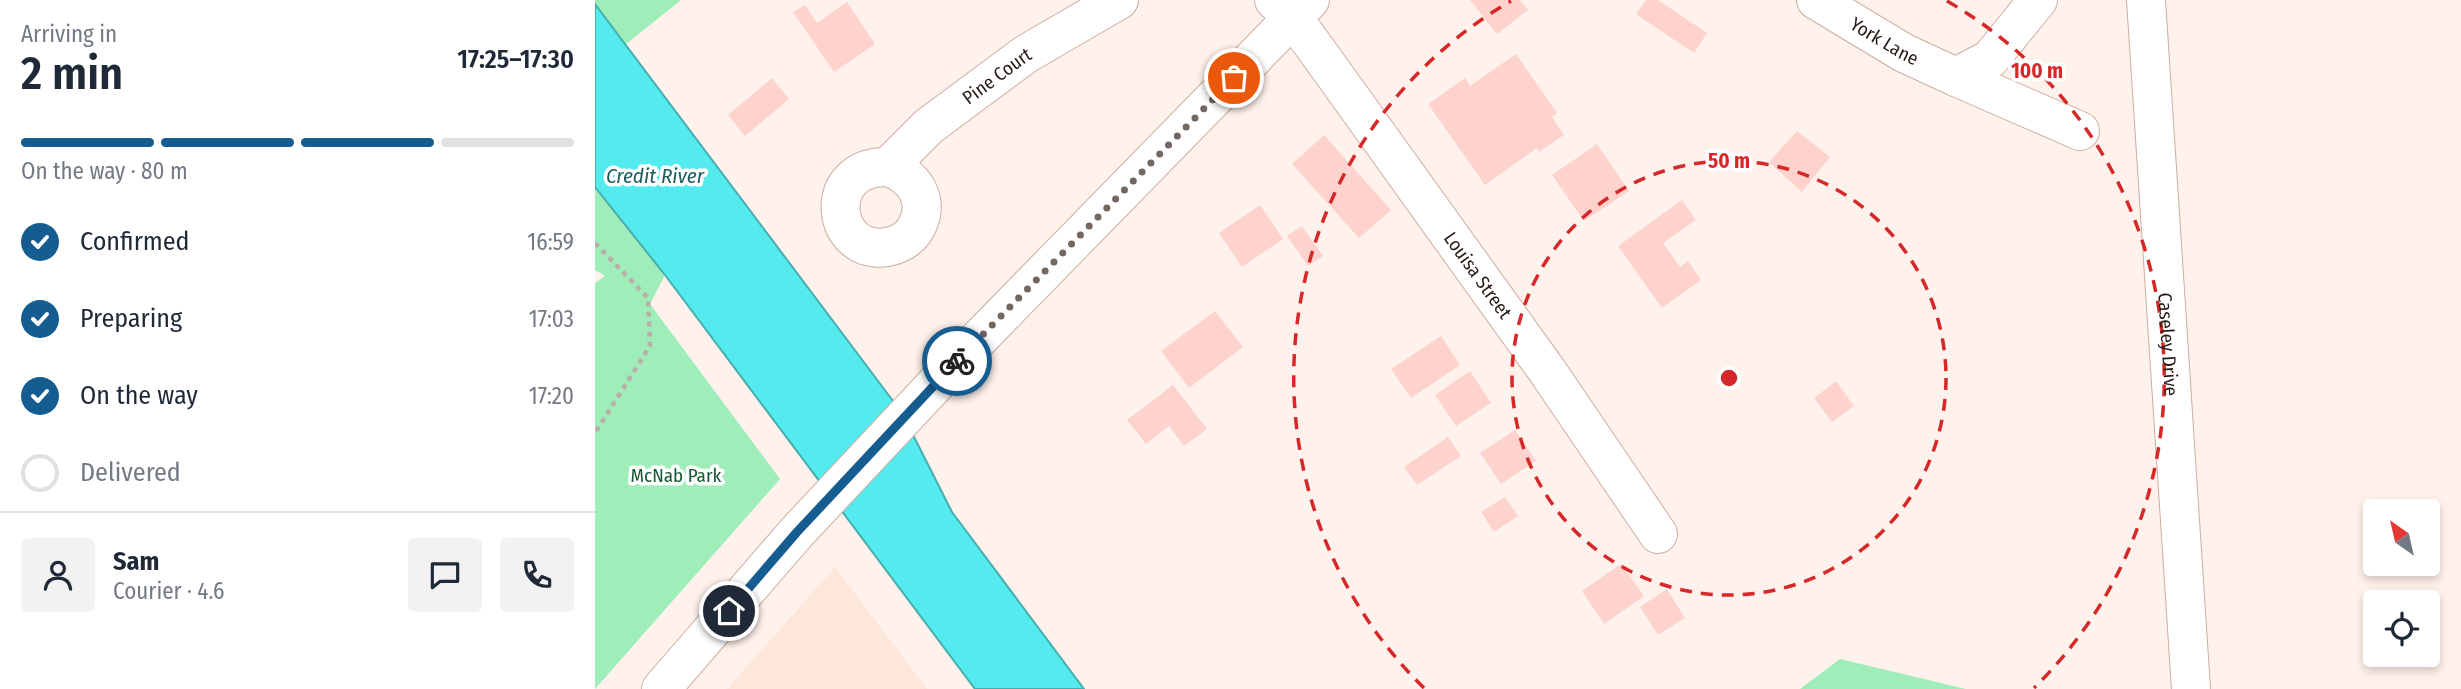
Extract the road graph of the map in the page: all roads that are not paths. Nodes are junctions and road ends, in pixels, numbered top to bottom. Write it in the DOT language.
graph roads {
  1 [pos="1119,0"];
  2 [pos="1816,0"];
  3 [pos="2038,0"];
  4 [pos="2146,0"];
  5 [pos="1292,6"];
  6 [pos="1956,78"];
  7 [pos="2080,131"];
  8 [pos="888,167"];
  9 [pos="1658,534"];
  10 [pos="661,689"];
  11 [pos="2191,689"];
  1 -- 8 [label="street, Pine Court"];
  2 -- 6 [label="street, York Lane"];
  3 -- 6 [label="street"];
  4 -- 11 [label="street, Caseley Drive"];
  5 -- 9 [label="street, Louisa Street"];
  5 -- 10 [label="street"];
  6 -- 7 [label="street, York Lane"];
}
